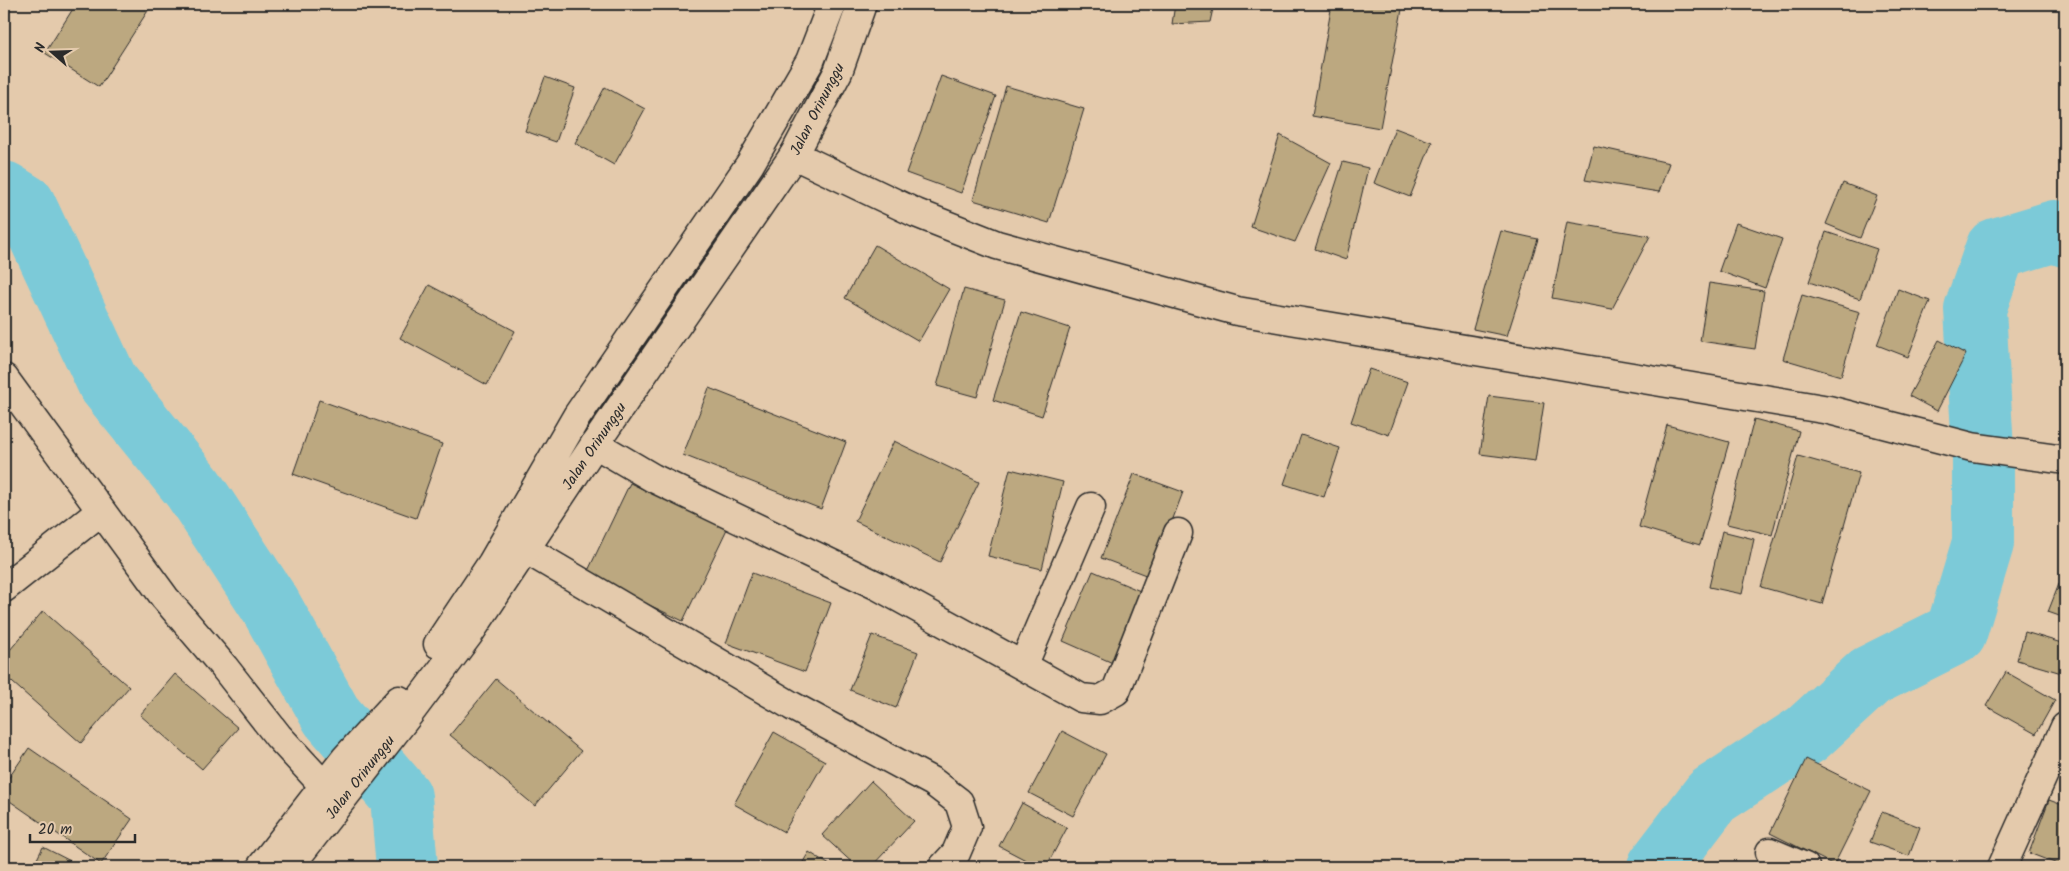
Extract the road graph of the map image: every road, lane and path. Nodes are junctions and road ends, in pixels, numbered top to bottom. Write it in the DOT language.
graph roads {
  1 [pos="832,4"];
  2 [pos="862,4"];
  3 [pos="794,155"];
  4 [pos="4,378"];
  5 [pos="595,444"];
  6 [pos="2065,460"];
  7 [pos="1091,507"];
  8 [pos="101,511"];
  9 [pos="1178,532"];
  10 [pos="525,548"];
  11 [pos="4,588"];
  12 [pos="1023,666"];
  13 [pos="404,707"];
  14 [pos="2065,727"];
  15 [pos="350,770"];
  16 [pos="324,786"];
  17 [pos="1770,852"];
  18 [pos="261,867"];
  19 [pos="290,867"];
  20 [pos="943,867"];
  21 [pos="1805,867"];
  22 [pos="2002,867"];
  1 -- 13 [label="street, Jalan Orinunggu"];
  2 -- 3 [label="street, Jalan Orinunggu"];
  3 -- 5 [label="street, Jalan Orinunggu"];
  3 -- 6 [label="street"];
  4 -- 8 [label="street"];
  5 -- 10 [label="street, Jalan Orinunggu"];
  5 -- 12 [label="street"];
  7 -- 12 [label="street"];
  8 -- 11 [label="street"];
  8 -- 16 [label="street"];
  9 -- 12 [label="street"];
  10 -- 13 [label="street, Jalan Orinunggu"];
  10 -- 20 [label="street"];
  13 -- 15 [label="street, Jalan Orinunggu"];
  14 -- 22 [label="street"];
  15 -- 16 [label="street, Jalan Orinunggu"];
  15 -- 19 [label="street, Jalan Orinunggu"];
  16 -- 18 [label="street, Jalan Orinunggu"];
  17 -- 21 [label="street"];
}
